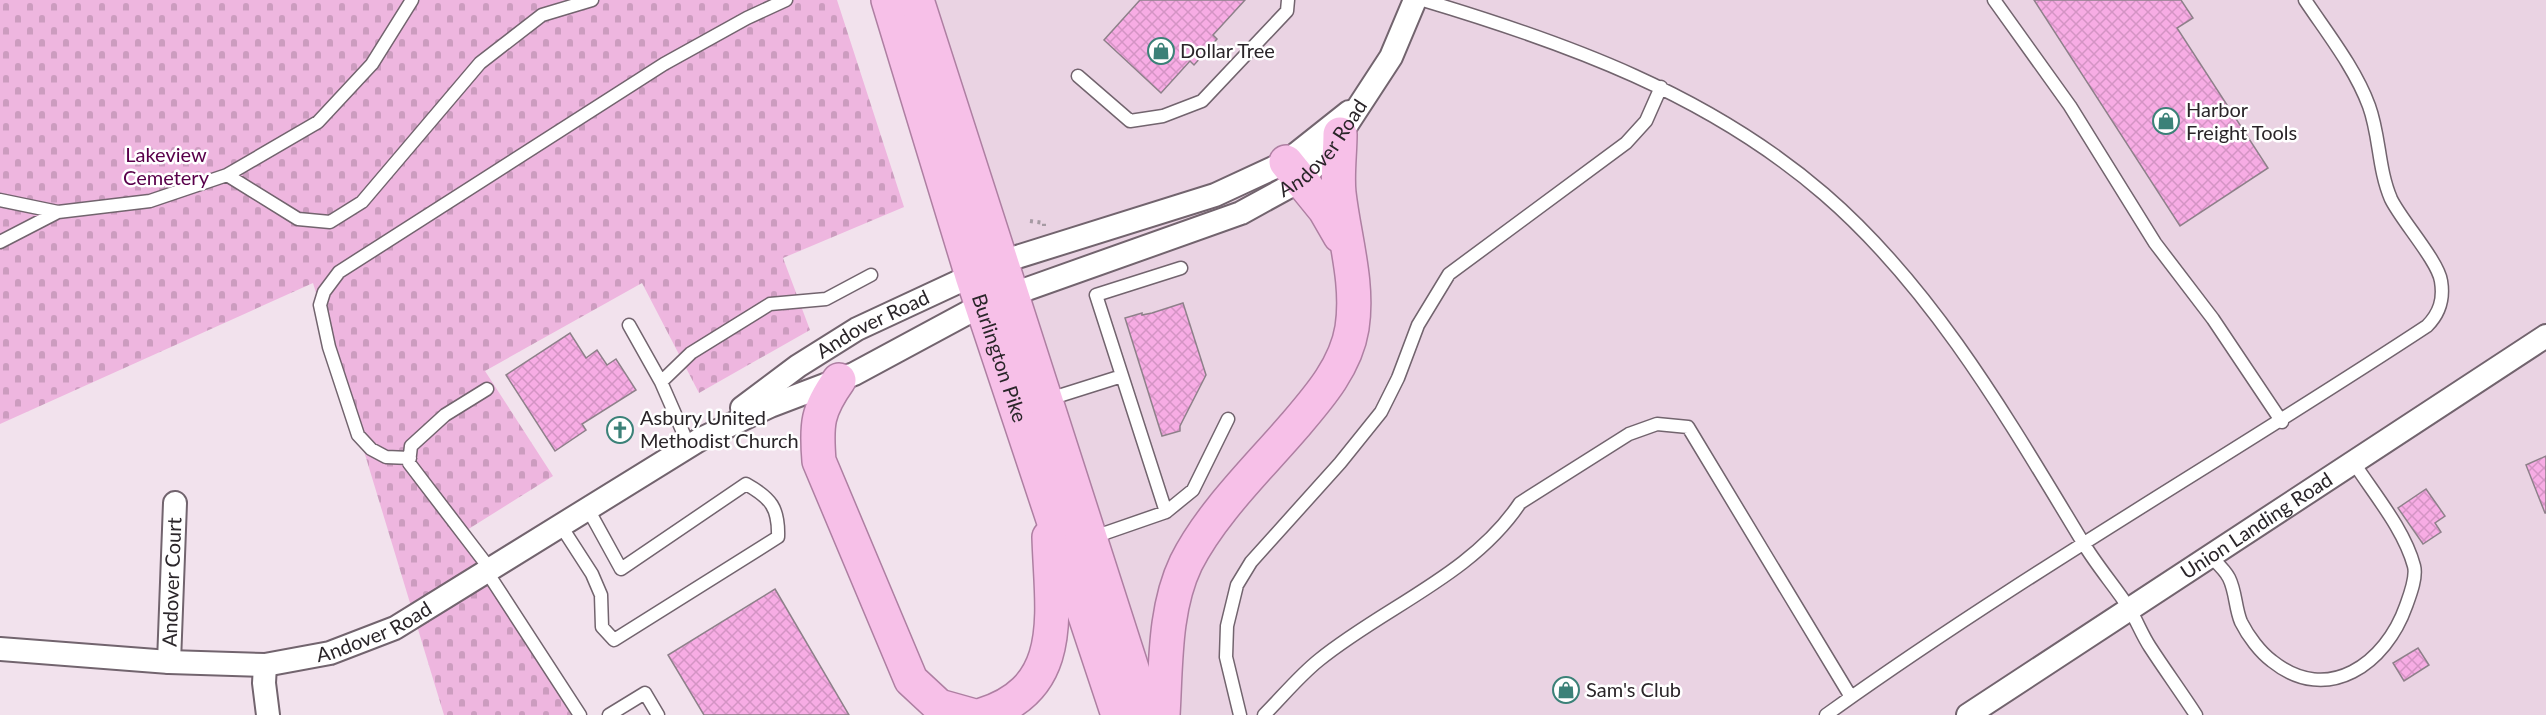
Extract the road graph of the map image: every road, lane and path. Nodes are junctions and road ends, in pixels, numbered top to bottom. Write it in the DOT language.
graph roads {
  1 [pos="412,0"];
  2 [pos="592,0"];
  3 [pos="786,0"];
  4 [pos="888,0"];
  5 [pos="917,0"];
  6 [pos="1288,0"];
  7 [pos="1415,0"];
  8 [pos="1423,0"];
  9 [pos="1994,0"];
  10 [pos="2305,0"];
  11 [pos="1078,76"];
  12 [pos="1661,87"];
  13 [pos="1358,105"];
  14 [pos="1340,134"];
  15 [pos="1293,171"];
  16 [pos="228,175"];
  17 [pos="0,200"];
  18 [pos="58,212"];
  19 [pos="1030,221"];
  20 [pos="1043,229"];
  21 [pos="0,242"];
  22 [pos="1348,251"];
  23 [pos="1181,268"];
  24 [pos="871,275"];
  25 [pos="992,285"];
  26 [pos="629,326"];
  27 [pos="2543,344"];
  28 [pos="1122,376"];
  29 [pos="839,380"];
  30 [pos="661,382"];
  31 [pos="487,389"];
  32 [pos="1045,400"];
  33 [pos="1228,419"];
  34 [pos="2282,422"];
  35 [pos="694,443"];
  36 [pos="410,458"];
  37 [pos="2354,463"];
  38 [pos="1048,500"];
  39 [pos="175,503"];
  40 [pos="588,509"];
  41 [pos="1166,512"];
  42 [pos="561,526"];
  43 [pos="1090,538"];
  44 [pos="2083,544"];
  45 [pos="2211,557"];
  46 [pos="489,570"];
  47 [pos="2130,610"];
  48 [pos="0,649"];
  49 [pos="169,662"];
  50 [pos="266,665"];
  51 [pos="1851,697"];
  52 [pos="268,715"];
  53 [pos="580,715"];
  54 [pos="609,715"];
  55 [pos="658,715"];
  56 [pos="971,715"];
  57 [pos="982,715"];
  58 [pos="1118,715"];
  59 [pos="1147,715"];
  60 [pos="1163,715"];
  61 [pos="1240,715"];
  62 [pos="1264,715"];
  63 [pos="1826,715"];
  64 [pos="1969,715"];
  65 [pos="2196,715"];
  1 -- 16 [label="lane"];
  2 -- 16 [label="lane"];
  3 -- 36 [label="lane"];
  4 -- 25 [label="highway, Burlington Pike"];
  5 -- 25 [label="highway, Burlington Pike"];
  6 -- 11 [label="lane"];
  7 -- 13 [label="street"];
  8 -- 12 [label="lane"];
  9 -- 34 [label="lane"];
  10 -- 34 [label="lane"];
  12 -- 44 [label="lane"];
  12 -- 61 [label="lane"];
  13 -- 14 [label="street, Andover Road"];
  13 -- 15 [label="street, Andover Road"];
  14 -- 15 [label="street, Andover Road"];
  14 -- 22 [label="highway"];
  15 -- 22 [label="highway"];
  15 -- 25 [label="street, Andover Road"];
  15 -- 25 [label="street, Andover Road"];
  16 -- 18 [label="lane"];
  17 -- 18 [label="lane"];
  18 -- 21 [label="lane"];
  19 -- 20 [label="path"];
  22 -- 60 [label="highway"];
  23 -- 28 [label="lane"];
  24 -- 30 [label="lane"];
  25 -- 29 [label="street, Andover Road"];
  25 -- 32 [label="highway, Burlington Pike"];
  25 -- 35 [label="street, Andover Road"];
  25 -- 38 [label="highway, Burlington Pike"];
  26 -- 30 [label="lane"];
  27 -- 37 [label="street, Union Landing Road"];
  28 -- 32 [label="lane"];
  28 -- 41 [label="lane"];
  29 -- 35 [label="street, Andover Road"];
  29 -- 56 [label="highway"];
  30 -- 35 [label="lane"];
  31 -- 36 [label="lane"];
  32 -- 43 [label="highway, Burlington Pike"];
  33 -- 41 [label="lane"];
  34 -- 44 [label="lane"];
  35 -- 40 [label="street, Andover Road"];
  36 -- 46 [label="lane"];
  37 -- 45 [label="street, Union Landing Road"];
  37 -- 45 [label="lane"];
  38 -- 57 [label="highway"];
  38 -- 58 [label="highway, Burlington Pike"];
  39 -- 49 [label="street, Andover Court"];
  40 -- 42 [label="street, Andover Road"];
  40 -- 42 [label="lane"];
  41 -- 43 [label="lane"];
  42 -- 46 [label="street, Andover Road"];
  43 -- 59 [label="highway, Burlington Pike"];
  44 -- 47 [label="lane"];
  44 -- 51 [label="lane"];
  45 -- 47 [label="street, Union Landing Road"];
  46 -- 50 [label="street, Andover Road"];
  46 -- 53 [label="lane"];
  47 -- 64 [label="street, Union Landing Road"];
  47 -- 65 [label="lane"];
  48 -- 49 [label="street, Andover Road"];
  49 -- 50 [label="street, Andover Road"];
  50 -- 52 [label="street"];
  51 -- 62 [label="lane"];
  51 -- 63 [label="lane"];
  54 -- 55 [label="lane"];
}
